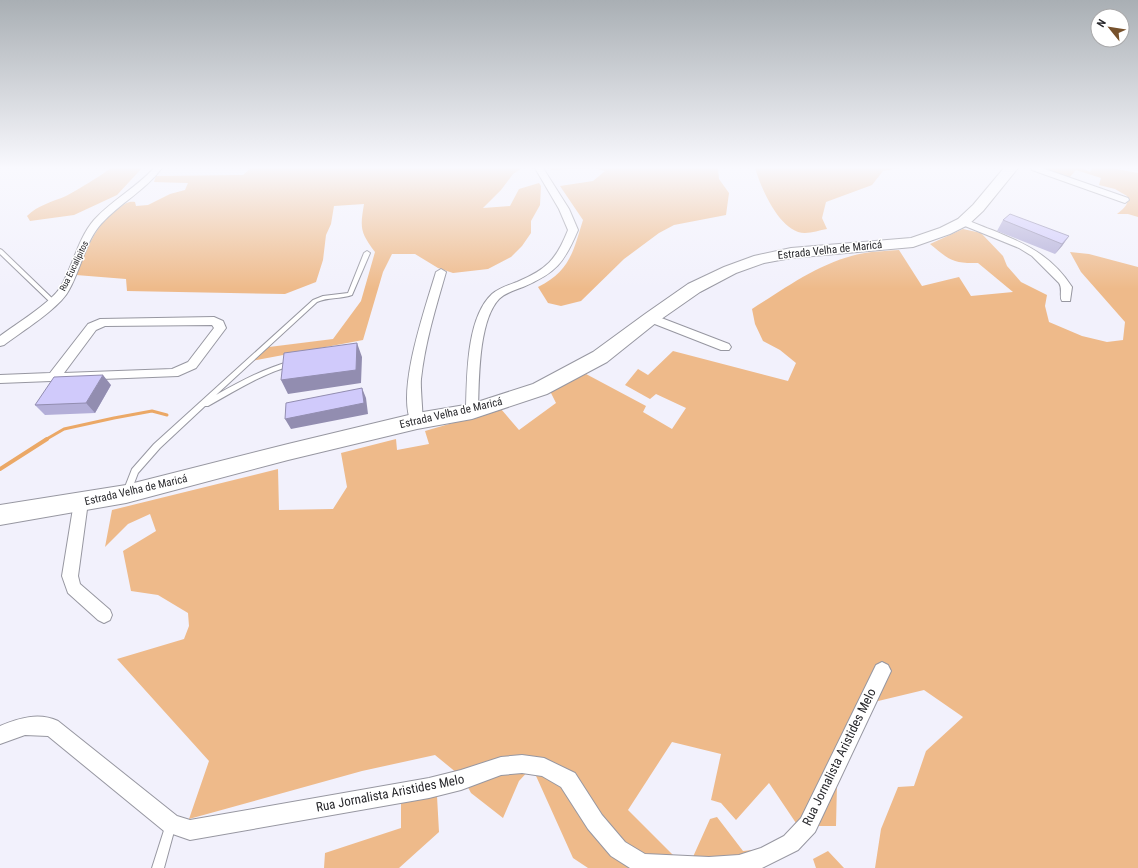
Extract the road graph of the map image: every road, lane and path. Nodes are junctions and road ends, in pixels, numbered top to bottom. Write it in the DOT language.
graph roads {
  1 [pos="114,209"];
  2 [pos="564,209"];
  3 [pos="977,209"];
  4 [pos="963,222"];
  5 [pos="0,251"];
  6 [pos="367,253"];
  7 [pos="440,272"];
  8 [pos="1066,299"];
  9 [pos="53,302"];
  10 [pos="651,318"];
  11 [pos="0,342"];
  12 [pos="725,347"];
  13 [pos="298,362"];
  14 [pos="53,378"];
  15 [pos="0,379"];
  16 [pos="195,410"];
  17 [pos="472,410"];
  18 [pos="416,421"];
  19 [pos="126,494"];
  20 [pos="81,502"];
  21 [pos="0,515"];
  22 [pos="104,615"];
  23 [pos="882,672"];
  24 [pos="0,736"];
  25 [pos="171,824"];
  26 [pos="158,868"];
  1 -- 9 [label="street, Rua Eucalipitos"];
  2 -- 17 [label="street"];
  3 -- 4 [label="main road, Estrada Velha de Maricá"];
  4 -- 8 [label="street"];
  4 -- 10 [label="main road, Estrada Velha de Maricá"];
  5 -- 9 [label="lane"];
  6 -- 16 [label="lane"];
  7 -- 18 [label="street"];
  9 -- 11 [label="street, Rua Eucalipitos"];
  10 -- 12 [label="street"];
  10 -- 17 [label="main road, Estrada Velha de Maricá"];
  13 -- 16 [label="lane"];
  14 -- 14 [label="street"];
  14 -- 15 [label="street"];
  16 -- 19 [label="lane"];
  17 -- 18 [label="main road, Estrada Velha de Maricá"];
  18 -- 19 [label="main road, Estrada Velha de Maricá"];
  19 -- 20 [label="main road, Estrada Velha de Maricá"];
  20 -- 21 [label="main road, Estrada Velha de Maricá"];
  20 -- 22 [label="street"];
  23 -- 25 [label="street, Rua Jornalista Aristides Melo"];
  24 -- 25 [label="street, Rua Jornalista Aristides Melo"];
  25 -- 26 [label="lane"];
}
